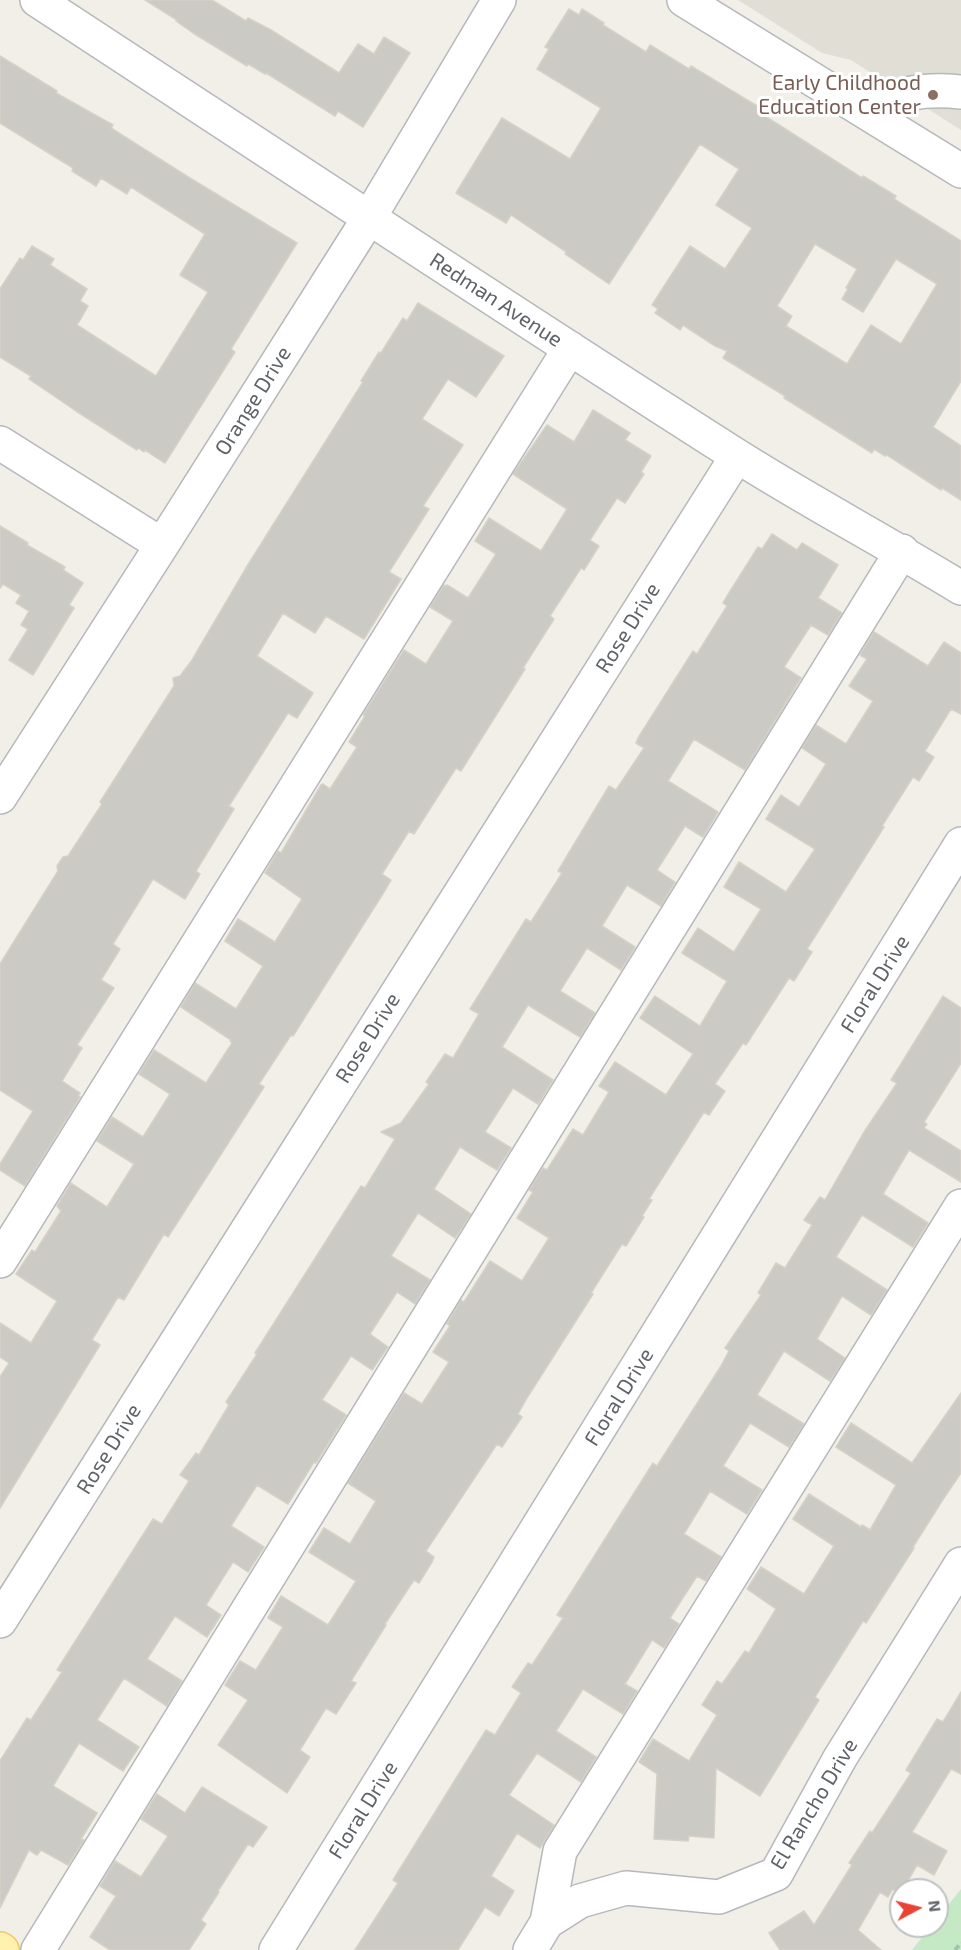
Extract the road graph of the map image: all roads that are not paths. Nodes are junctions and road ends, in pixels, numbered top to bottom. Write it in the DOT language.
graph roads {
  1 [pos="37,0"];
  2 [pos="498,0"];
  3 [pos="684,0"];
  4 [pos="961,92"];
  5 [pos="864,111"];
  6 [pos="961,171"];
  7 [pos="369,218"];
  8 [pos="570,348"];
  9 [pos="0,443"];
  10 [pos="737,456"];
  11 [pos="162,545"];
  12 [pos="902,551"];
  13 [pos="961,588"];
  14 [pos="0,797"];
  15 [pos="961,844"];
  16 [pos="961,1206"];
  17 [pos="0,1261"];
  18 [pos="961,1564"];
  19 [pos="0,1621"];
  20 [pos="547,1922"];
  21 [pos="38,1950"];
  22 [pos="276,1950"];
  23 [pos="530,1950"];
  1 -- 7 [label="street, Redman Avenue"];
  2 -- 7 [label="street, Orange Drive"];
  3 -- 5 [label="street"];
  4 -- 5 [label="street"];
  5 -- 6 [label="street"];
  7 -- 8 [label="street, Redman Avenue"];
  7 -- 11 [label="street, Orange Drive"];
  8 -- 10 [label="street, Redman Avenue"];
  8 -- 17 [label="street"];
  9 -- 11 [label="street"];
  10 -- 12 [label="street, Redman Avenue"];
  10 -- 19 [label="street, Rose Drive"];
  11 -- 14 [label="street, Orange Drive"];
  12 -- 13 [label="street, Redman Avenue"];
  12 -- 21 [label="street"];
  15 -- 22 [label="street, Floral Drive"];
  16 -- 20 [label="street"];
  18 -- 20 [label="street, El Rancho Drive"];
  20 -- 23 [label="street, El Rancho Drive"];
}
